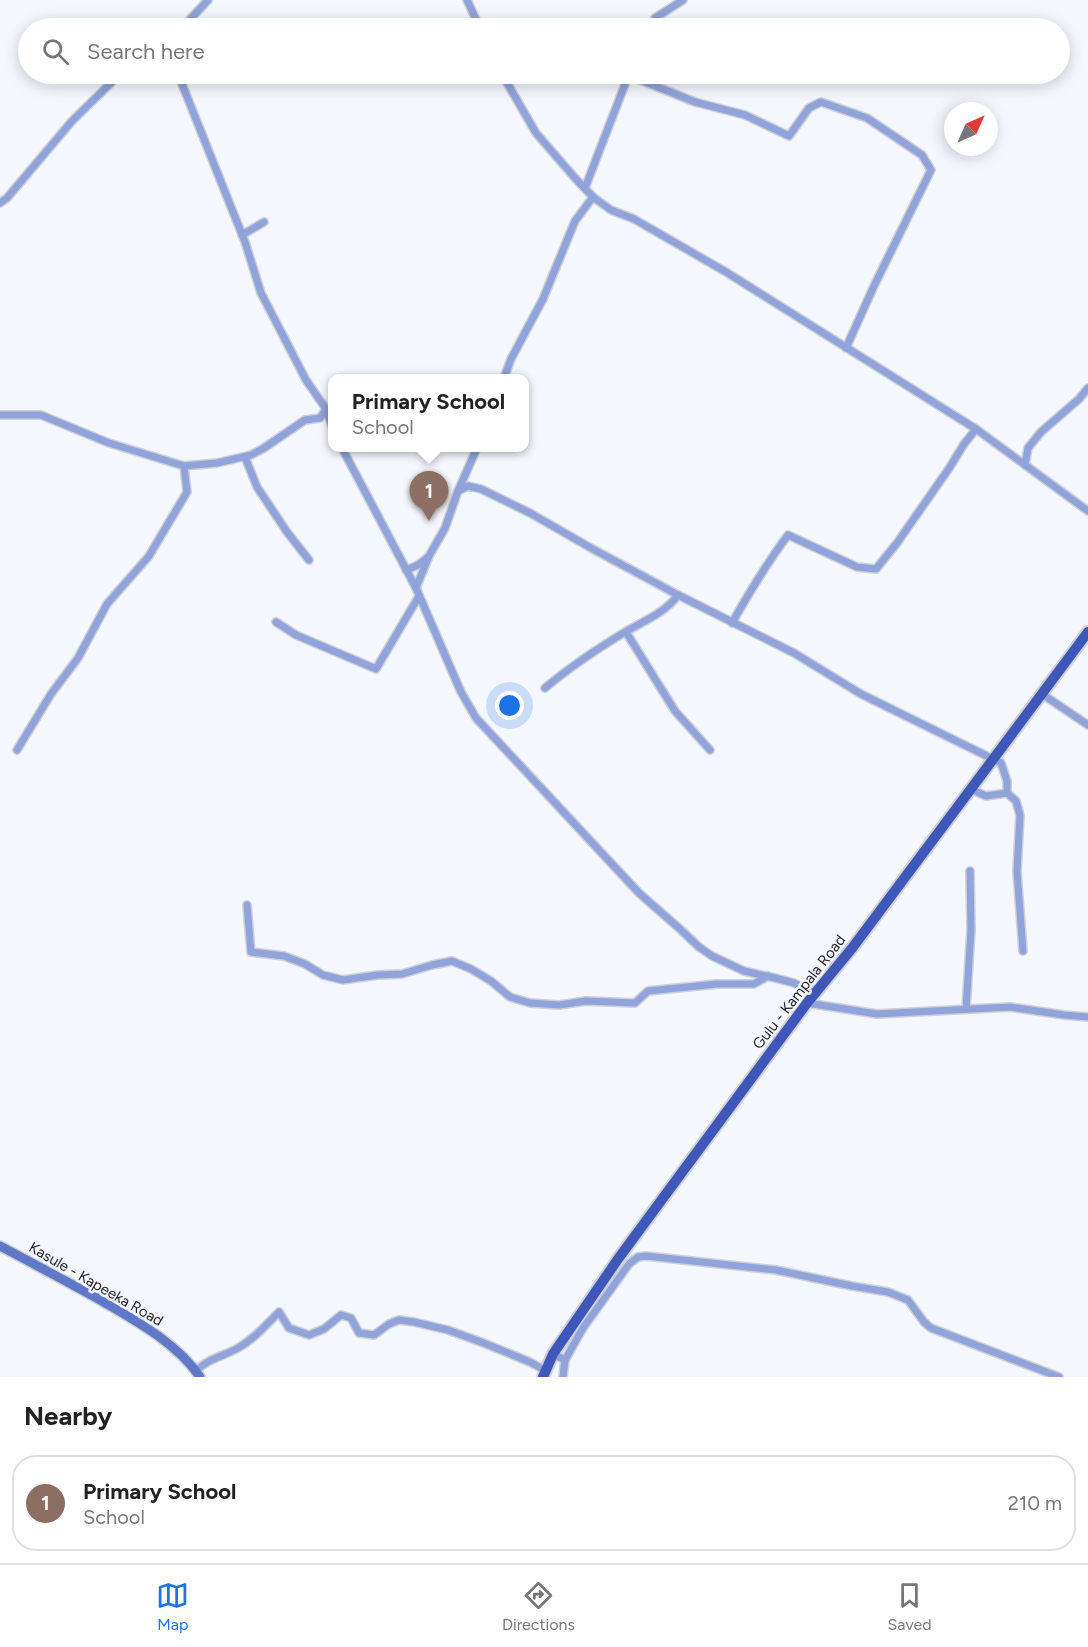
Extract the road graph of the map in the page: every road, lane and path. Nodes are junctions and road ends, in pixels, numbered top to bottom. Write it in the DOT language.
graph roads {
  1 [pos="207,0"];
  2 [pos="467,0"];
  3 [pos="683,0"];
  4 [pos="191,18"];
  5 [pos="475,18"];
  6 [pos="655,18"];
  7 [pos="110,84"];
  8 [pos="182,84"];
  9 [pos="508,84"];
  10 [pos="624,84"];
  11 [pos="652,84"];
  12 [pos="585,188"];
  13 [pos="593,196"];
  14 [pos="0,203"];
  15 [pos="264,222"];
  16 [pos="242,235"];
  17 [pos="846,348"];
  18 [pos="505,374"];
  19 [pos="1088,388"];
  20 [pos="326,409"];
  21 [pos="328,414"];
  22 [pos="0,415"];
  23 [pos="320,418"];
  24 [pos="328,424"];
  25 [pos="976,429"];
  26 [pos="345,452"];
  27 [pos="475,452"];
  28 [pos="245,456"];
  29 [pos="1025,465"];
  30 [pos="184,466"];
  31 [pos="458,491"];
  32 [pos="1088,511"];
  33 [pos="429,556"];
  34 [pos="309,560"];
  35 [pos="406,570"];
  36 [pos="418,592"];
  37 [pos="678,596"];
  38 [pos="276,622"];
  39 [pos="732,623"];
  40 [pos="626,632"];
  41 [pos="1088,632"];
  42 [pos="545,688"];
  43 [pos="1042,694"];
  44 [pos="1088,725"];
  45 [pos="17,750"];
  46 [pos="710,750"];
  47 [pos="993,759"];
  48 [pos="970,789"];
  49 [pos="1007,793"];
  50 [pos="970,871"];
  51 [pos="248,905"];
  52 [pos="1023,951"];
  53 [pos="768,976"];
  54 [pos="814,993"];
  55 [pos="807,1003"];
  56 [pos="966,1009"];
  57 [pos="1088,1017"];
  58 [pos="0,1246"];
  59 [pos="553,1354"];
  60 [pos="565,1360"];
  61 [pos="198,1374"];
  62 [pos="544,1374"];
  63 [pos="563,1377"];
  64 [pos="1059,1377"];
  1 -- 4 [label="street"];
  2 -- 5 [label="street"];
  3 -- 6 [label="street"];
  7 -- 14 [label="street"];
  8 -- 16 [label="street"];
  9 -- 12 [label="street"];
  10 -- 12 [label="street"];
  11 -- 17 [label="street"];
  12 -- 13 [label="street"];
  13 -- 17 [label="street"];
  13 -- 18 [label="street"];
  15 -- 16 [label="street"];
  16 -- 20 [label="street"];
  17 -- 25 [label="street"];
  19 -- 29 [label="street"];
  20 -- 21 [label="street"];
  20 -- 23 [label="street"];
  22 -- 30 [label="street"];
  23 -- 24 [label="street"];
  23 -- 28 [label="street"];
  25 -- 29 [label="street"];
  25 -- 39 [label="street"];
  26 -- 35 [label="street"];
  27 -- 31 [label="street"];
  28 -- 30 [label="street"];
  28 -- 34 [label="street"];
  29 -- 32 [label="street"];
  30 -- 45 [label="street"];
  31 -- 33 [label="street"];
  31 -- 37 [label="street"];
  33 -- 35 [label="street"];
  33 -- 36 [label="street"];
  35 -- 36 [label="street"];
  36 -- 38 [label="street"];
  36 -- 53 [label="street"];
  37 -- 39 [label="street"];
  37 -- 40 [label="street"];
  39 -- 47 [label="street"];
  40 -- 42 [label="street"];
  40 -- 46 [label="street"];
  41 -- 43 [label="main road, Gulu - Kampala Road"];
  43 -- 44 [label="street"];
  43 -- 47 [label="main road, Gulu - Kampala Road"];
  47 -- 48 [label="main road, Gulu - Kampala Road"];
  47 -- 49 [label="street"];
  48 -- 49 [label="street"];
  48 -- 54 [label="main road, Gulu - Kampala Road"];
  49 -- 52 [label="street"];
  50 -- 56 [label="street"];
  51 -- 53 [label="street"];
  53 -- 54 [label="street"];
  54 -- 55 [label="main road, Gulu - Kampala Road"];
  55 -- 56 [label="street"];
  55 -- 59 [label="main road, Gulu - Kampala Road"];
  56 -- 57 [label="street"];
  58 -- 61 [label="street, Kasule - Kapeeka Road"];
  59 -- 60 [label="street"];
  59 -- 62 [label="main road, Gulu - Kampala Road"];
  60 -- 63 [label="street"];
  60 -- 64 [label="street"];
  61 -- 62 [label="street"];
}
